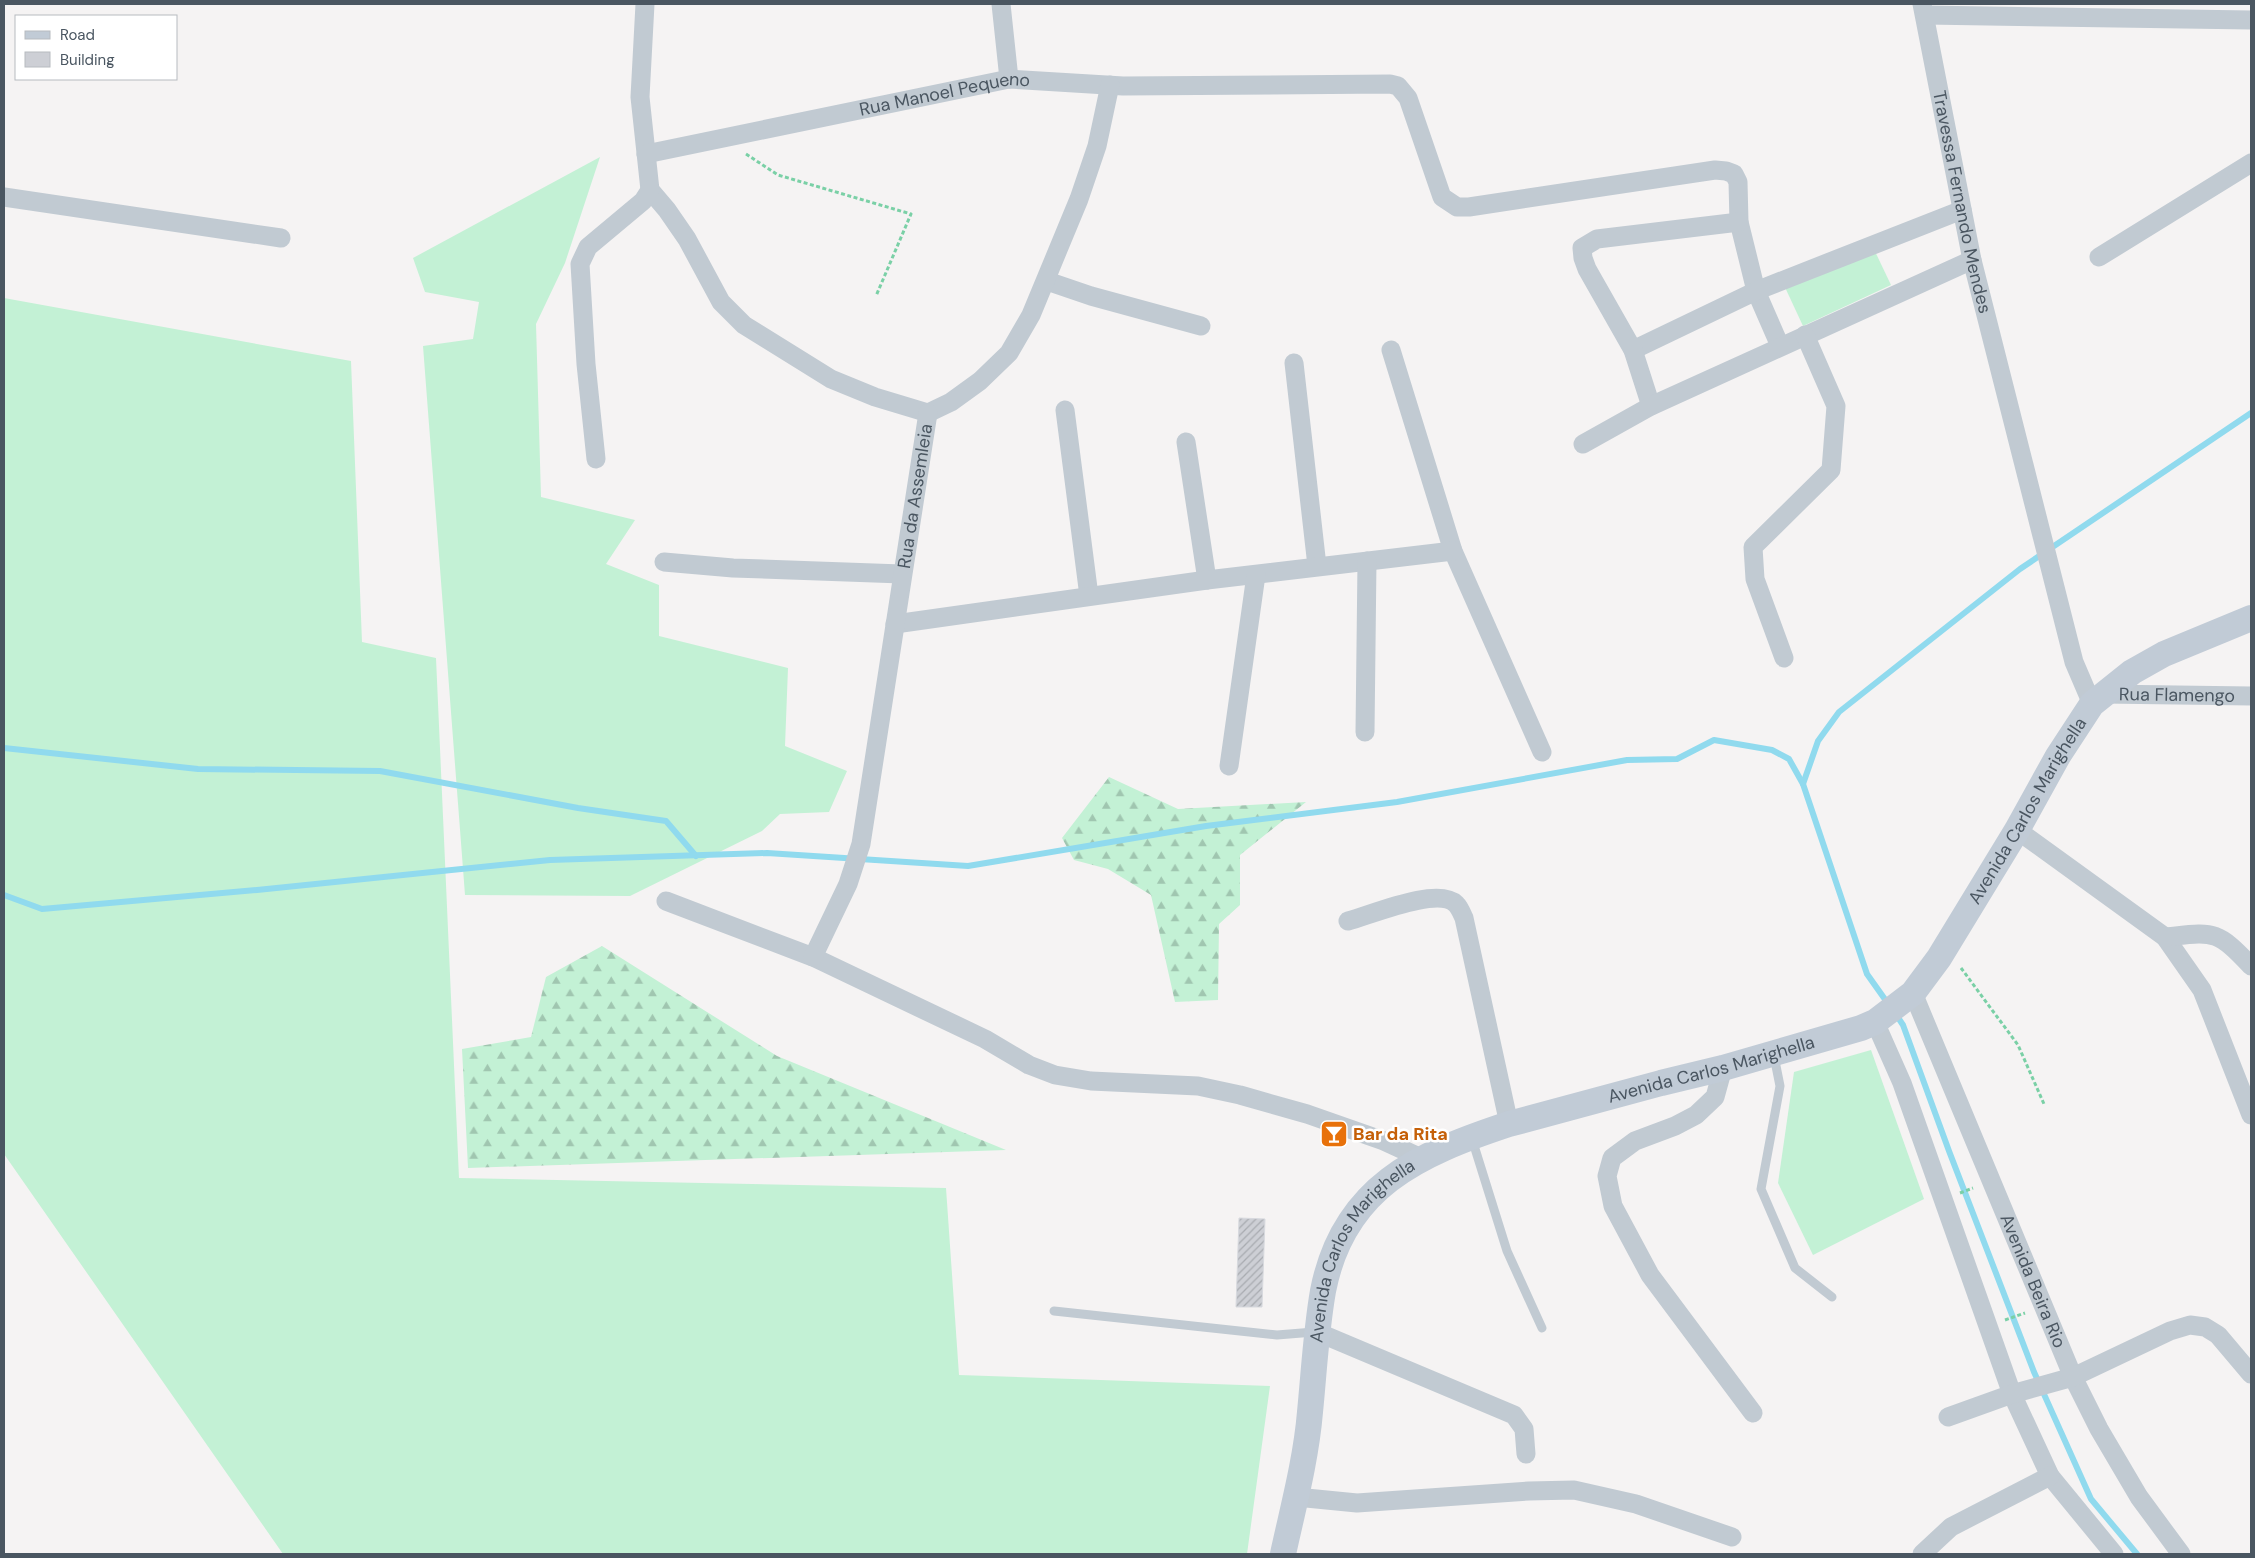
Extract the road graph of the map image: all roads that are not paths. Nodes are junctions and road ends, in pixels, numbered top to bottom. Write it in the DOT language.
graph roads {
  1 [pos="645,4"];
  2 [pos="1001,4"];
  3 [pos="1924,9"];
  4 [pos="2251,20"];
  5 [pos="1009,79"];
  6 [pos="1110,85"];
  7 [pos="646,154"];
  8 [pos="2251,163"];
  9 [pos="650,190"];
  10 [pos="4,197"];
  11 [pos="1962,210"];
  12 [pos="1739,222"];
  13 [pos="281,238"];
  14 [pos="2099,257"];
  15 [pos="1972,260"];
  16 [pos="1047,281"];
  17 [pos="1756,292"];
  18 [pos="1201,326"];
  19 [pos="1805,335"];
  20 [pos="1780,346"];
  21 [pos="1391,350"];
  22 [pos="1633,350"];
  23 [pos="1294,364"];
  24 [pos="1651,406"];
  25 [pos="1065,410"];
  26 [pos="928,413"];
  27 [pos="1186,442"];
  28 [pos="1583,444"];
  29 [pos="596,459"];
  30 [pos="1453,551"];
  31 [pos="1367,561"];
  32 [pos="664,562"];
  33 [pos="1317,566"];
  34 [pos="902,574"];
  35 [pos="1256,575"];
  36 [pos="1207,580"];
  37 [pos="1090,596"];
  38 [pos="2251,618"];
  39 [pos="895,624"];
  40 [pos="1784,658"];
  41 [pos="2251,696"];
  42 [pos="2097,699"];
  43 [pos="1365,732"];
  44 [pos="1542,752"];
  45 [pos="1229,766"];
  46 [pos="2017,830"];
  47 [pos="666,901"];
  48 [pos="1348,922"];
  49 [pos="2165,937"];
  50 [pos="813,957"];
  51 [pos="2251,966"];
  52 [pos="1892,1008"];
  53 [pos="1774,1054"];
  54 [pos="1723,1068"];
  55 [pos="2251,1115"];
  56 [pos="1509,1124"];
  57 [pos="1471,1136"];
  58 [pos="1421,1158"];
  59 [pos="1832,1297"];
  60 [pos="1054,1311"];
  61 [pos="1542,1328"];
  62 [pos="1317,1332"];
  63 [pos="2251,1374"];
  64 [pos="2073,1376"];
  65 [pos="2012,1394"];
  66 [pos="1753,1413"];
  67 [pos="1948,1417"];
  68 [pos="1526,1454"];
  69 [pos="2050,1476"];
  70 [pos="1296,1497"];
  71 [pos="1732,1537"];
  72 [pos="1283,1554"];
  73 [pos="1922,1554"];
  74 [pos="2114,1554"];
  75 [pos="2181,1554"];
  1 -- 7 [label="street"];
  2 -- 5 [label="street"];
  3 -- 4 [label="street, Travessa Fernando Mendes"];
  3 -- 11 [label="street, Travessa Fernando Mendes"];
  5 -- 6 [label="street, Rua Manoel Pequeno"];
  5 -- 7 [label="street, Rua Manoel Pequeno"];
  6 -- 12 [label="street, Rua Manoel Pequeno"];
  6 -- 16 [label="street, Rua da Assemleia"];
  7 -- 9 [label="street"];
  8 -- 14 [label="street"];
  9 -- 26 [label="street"];
  9 -- 29 [label="street"];
  10 -- 13 [label="street"];
  11 -- 15 [label="street, Travessa Fernando Mendes"];
  11 -- 17 [label="street"];
  12 -- 17 [label="street"];
  12 -- 22 [label="street"];
  15 -- 19 [label="street"];
  15 -- 42 [label="street, Travessa Fernando Mendes"];
  16 -- 18 [label="street"];
  16 -- 26 [label="street, Rua da Assemleia"];
  17 -- 20 [label="street"];
  17 -- 22 [label="street"];
  19 -- 20 [label="street"];
  19 -- 40 [label="street"];
  20 -- 24 [label="street"];
  21 -- 30 [label="street"];
  22 -- 24 [label="street"];
  23 -- 33 [label="street"];
  24 -- 28 [label="street"];
  25 -- 37 [label="street"];
  26 -- 34 [label="street, Rua da Assemleia"];
  27 -- 36 [label="street"];
  30 -- 31 [label="street"];
  30 -- 44 [label="street"];
  31 -- 33 [label="street"];
  31 -- 43 [label="street"];
  32 -- 34 [label="street"];
  33 -- 35 [label="street"];
  34 -- 39 [label="street, Rua da Assemleia"];
  35 -- 36 [label="street"];
  35 -- 45 [label="street"];
  36 -- 37 [label="street"];
  37 -- 39 [label="street"];
  38 -- 42 [label="street, Avenida Carlos Marighella"];
  39 -- 50 [label="street, Rua da Assemleia"];
  41 -- 42 [label="street, Rua Flamengo"];
  42 -- 46 [label="street, Avenida Carlos Marighella"];
  46 -- 49 [label="street"];
  46 -- 52 [label="street, Avenida Carlos Marighella"];
  47 -- 50 [label="street"];
  48 -- 56 [label="street"];
  49 -- 51 [label="street"];
  49 -- 55 [label="street"];
  50 -- 58 [label="street"];
  52 -- 53 [label="street, Avenida Carlos Marighella"];
  52 -- 64 [label="street, Avenida Beira Rio"];
  52 -- 65 [label="street"];
  53 -- 54 [label="street, Avenida Carlos Marighella"];
  53 -- 59 [label="lane"];
  54 -- 56 [label="street, Avenida Carlos Marighella"];
  54 -- 66 [label="street"];
  56 -- 57 [label="street, Avenida Carlos Marighella"];
  57 -- 58 [label="street, Avenida Carlos Marighella"];
  57 -- 61 [label="lane"];
  58 -- 62 [label="street, Avenida Carlos Marighella"];
  60 -- 62 [label="lane"];
  62 -- 68 [label="street"];
  62 -- 70 [label="street, Avenida Carlos Marighella"];
  63 -- 64 [label="street"];
  64 -- 65 [label="street"];
  64 -- 75 [label="street, Avenida Beira Rio"];
  65 -- 67 [label="street"];
  65 -- 69 [label="street"];
  69 -- 73 [label="street"];
  69 -- 74 [label="street"];
  70 -- 71 [label="street"];
  70 -- 72 [label="street, Avenida Carlos Marighella"];
}
